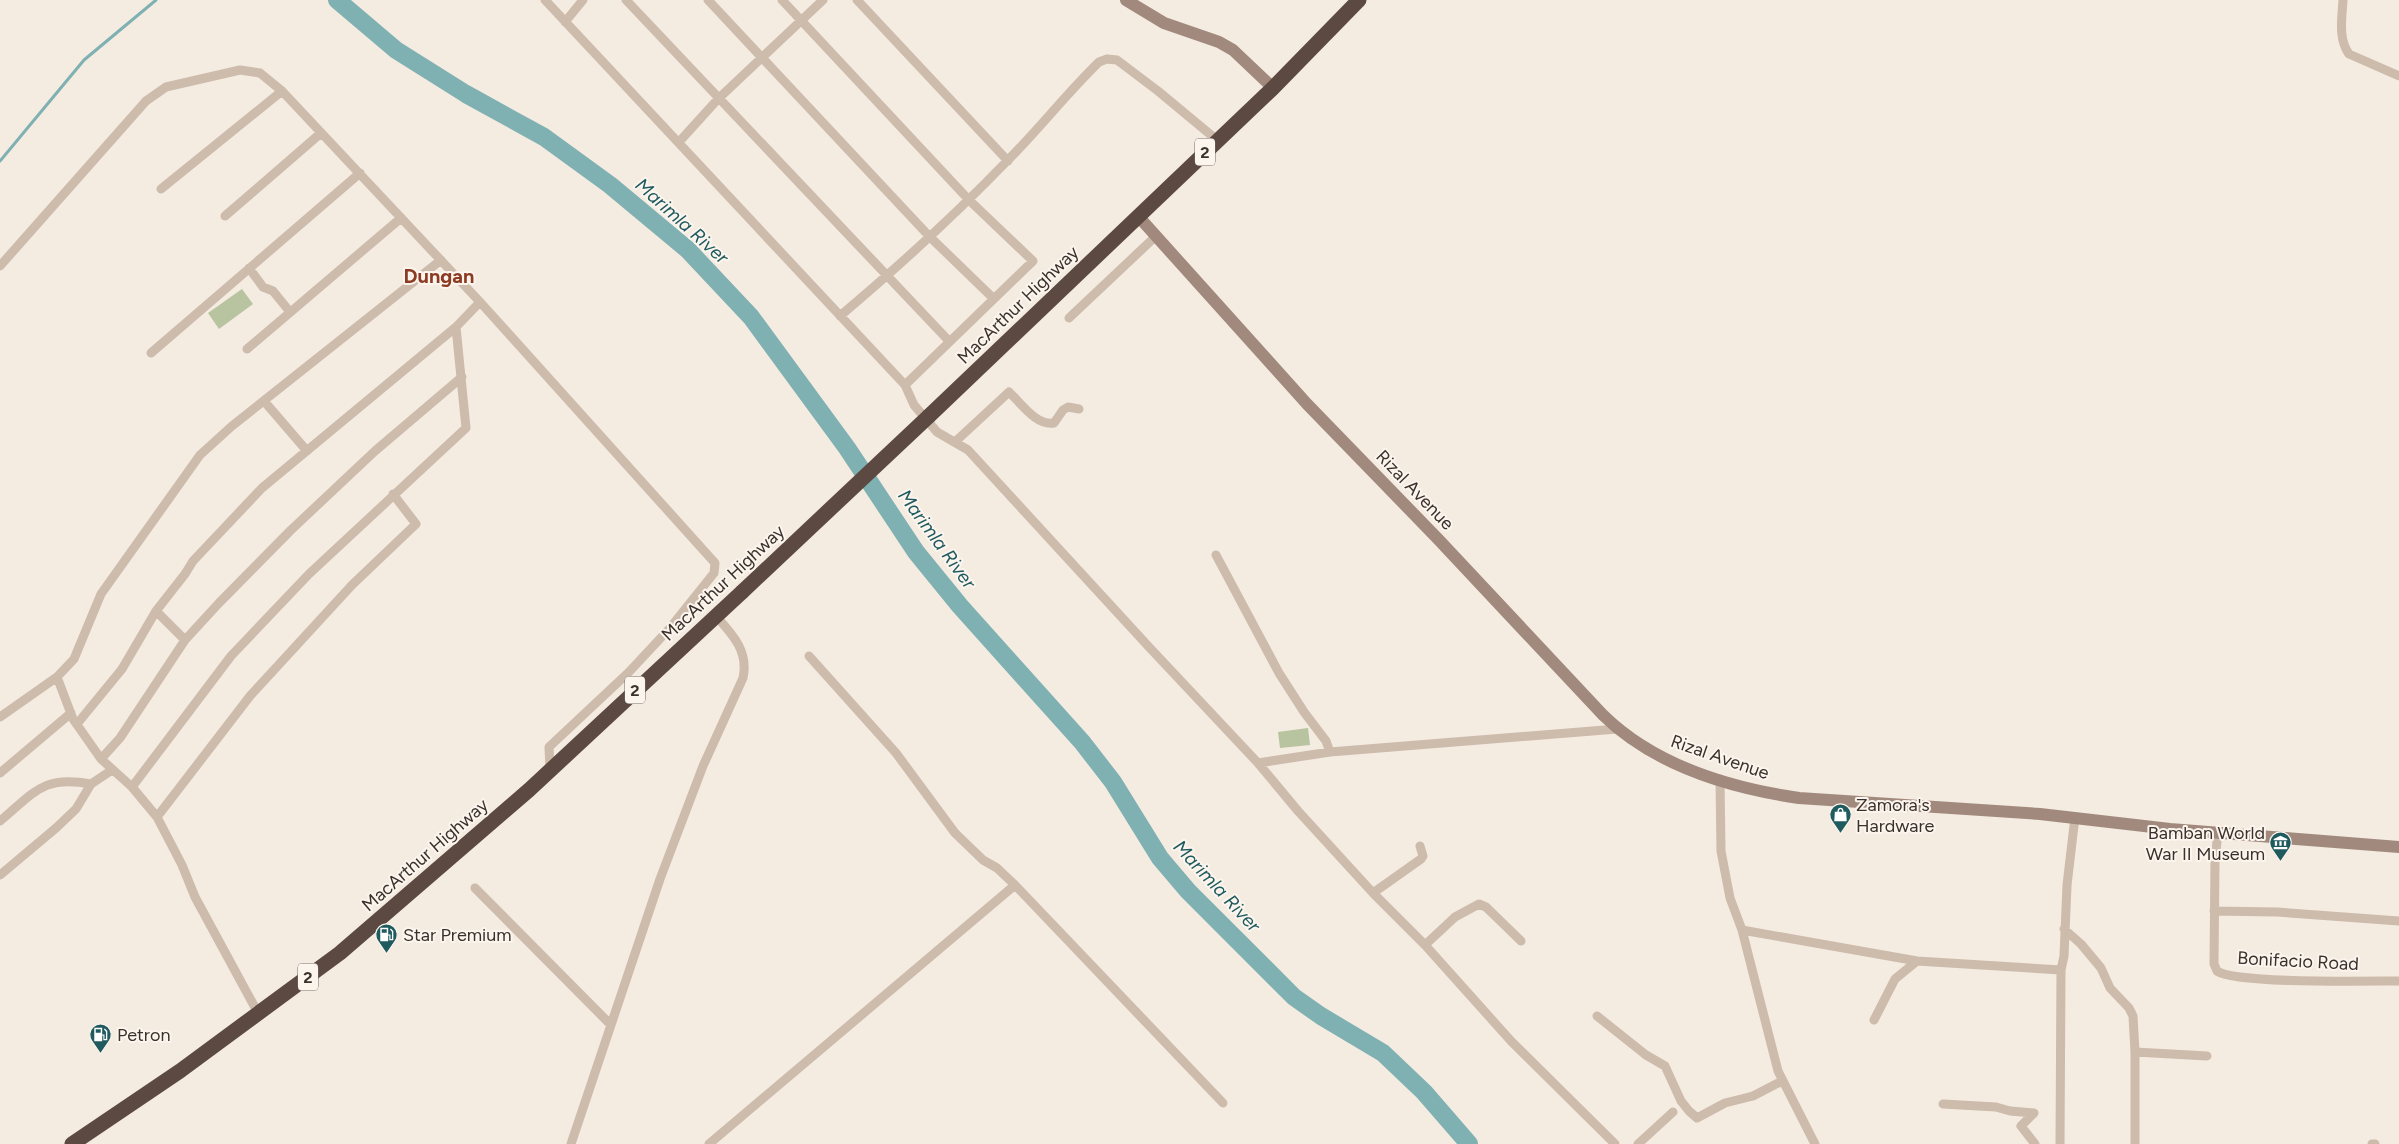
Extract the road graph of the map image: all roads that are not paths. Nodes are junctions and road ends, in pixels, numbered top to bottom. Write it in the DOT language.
graph roads {
  1 [pos="545,0"];
  2 [pos="583,0"];
  3 [pos="626,0"];
  4 [pos="708,0"];
  5 [pos="782,0"];
  6 [pos="823,0"];
  7 [pos="857,0"];
  8 [pos="1126,0"];
  9 [pos="1360,0"];
  10 [pos="2343,0"];
  11 [pos="801,21"];
  12 [pos="565,22"];
  13 [pos="762,59"];
  14 [pos="2399,76"];
  15 [pos="1273,88"];
  16 [pos="282,91"];
  17 [pos="718,99"];
  18 [pos="321,134"];
  19 [pos="1218,140"];
  20 [pos="678,142"];
  21 [pos="1008,161"];
  22 [pos="360,173"];
  23 [pos="161,190"];
  24 [pos="969,200"];
  25 [pos="225,216"];
  26 [pos="1138,216"];
  27 [pos="401,218"];
  28 [pos="929,236"];
  29 [pos="1156,236"];
  30 [pos="441,260"];
  31 [pos="0,266"];
  32 [pos="249,268"];
  33 [pos="888,275"];
  34 [pos="993,298"];
  35 [pos="480,302"];
  36 [pos="290,312"];
  37 [pos="840,316"];
  38 [pos="1069,318"];
  39 [pos="456,327"];
  40 [pos="948,340"];
  41 [pos="247,349"];
  42 [pos="151,353"];
  43 [pos="462,378"];
  44 [pos="905,385"];
  45 [pos="264,401"];
  46 [pos="1080,409"];
  47 [pos="956,441"];
  48 [pos="307,451"];
  49 [pos="393,494"];
  50 [pos="1216,555"];
  51 [pos="156,611"];
  52 [pos="716,616"];
  53 [pos="185,640"];
  54 [pos="808,656"];
  55 [pos="57,677"];
  56 [pos="71,713"];
  57 [pos="0,717"];
  58 [pos="77,724"];
  59 [pos="1617,729"];
  60 [pos="1330,752"];
  61 [pos="101,759"];
  62 [pos="1258,763"];
  63 [pos="112,770"];
  64 [pos="550,770"];
  65 [pos="0,773"];
  66 [pos="1720,780"];
  67 [pos="91,784"];
  68 [pos="132,787"];
  69 [pos="156,817"];
  70 [pos="2075,817"];
  71 [pos="0,821"];
  72 [pos="2218,832"];
  73 [pos="1420,846"];
  74 [pos="2399,847"];
  75 [pos="0,875"];
  76 [pos="1015,885"];
  77 [pos="475,888"];
  78 [pos="1373,893"];
  79 [pos="2214,911"];
  80 [pos="2399,921"];
  81 [pos="2064,929"];
  82 [pos="1742,930"];
  83 [pos="1521,941"];
  84 [pos="1425,945"];
  85 [pos="1917,961"];
  86 [pos="2061,970"];
  87 [pos="2399,981"];
  88 [pos="258,1013"];
  89 [pos="1596,1016"];
  90 [pos="1874,1020"];
  91 [pos="610,1024"];
  92 [pos="2135,1052"];
  93 [pos="2208,1056"];
  94 [pos="1782,1081"];
  95 [pos="1223,1103"];
  96 [pos="1943,1104"];
  97 [pos="1673,1112"];
  98 [pos="72,1144"];
  99 [pos="571,1144"];
  100 [pos="709,1144"];
  101 [pos="1615,1144"];
  102 [pos="1638,1144"];
  103 [pos="1815,1144"];
  104 [pos="2035,1144"];
  105 [pos="2060,1144"];
  106 [pos="2134,1144"];
  1 -- 12 [label="street"];
  2 -- 12 [label="street"];
  3 -- 17 [label="street"];
  4 -- 13 [label="street"];
  5 -- 11 [label="street"];
  6 -- 11 [label="street"];
  7 -- 21 [label="street"];
  8 -- 15 [label="street"];
  9 -- 15 [label="highway, MacArthur Highway / 2"];
  10 -- 14 [label="street"];
  11 -- 13 [label="street"];
  11 -- 24 [label="street"];
  12 -- 20 [label="street"];
  13 -- 17 [label="street"];
  13 -- 28 [label="street"];
  15 -- 19 [label="highway, MacArthur Highway / 2"];
  16 -- 18 [label="street"];
  16 -- 23 [label="street"];
  16 -- 31 [label="street"];
  17 -- 20 [label="street"];
  17 -- 33 [label="street"];
  18 -- 22 [label="street"];
  18 -- 25 [label="street"];
  19 -- 21 [label="street"];
  19 -- 26 [label="highway, MacArthur Highway / 2"];
  20 -- 37 [label="street"];
  21 -- 24 [label="street"];
  22 -- 27 [label="street"];
  22 -- 32 [label="street"];
  24 -- 28 [label="street"];
  24 -- 34 [label="street"];
  26 -- 29 [label="street, Rizal Avenue"];
  26 -- 52 [label="highway, MacArthur Highway / 2, bridge"];
  27 -- 30 [label="street"];
  27 -- 36 [label="street"];
  28 -- 33 [label="street"];
  28 -- 34 [label="street"];
  29 -- 38 [label="street"];
  29 -- 59 [label="street, Rizal Avenue"];
  30 -- 35 [label="street"];
  30 -- 45 [label="street"];
  32 -- 36 [label="street"];
  32 -- 42 [label="street"];
  33 -- 37 [label="street"];
  33 -- 40 [label="street"];
  34 -- 40 [label="street"];
  35 -- 39 [label="street"];
  35 -- 64 [label="street"];
  36 -- 41 [label="street"];
  37 -- 44 [label="street"];
  39 -- 43 [label="street"];
  39 -- 48 [label="street"];
  40 -- 44 [label="street"];
  43 -- 49 [label="street"];
  43 -- 53 [label="street"];
  44 -- 47 [label="street"];
  45 -- 48 [label="street"];
  45 -- 55 [label="street"];
  46 -- 47 [label="street"];
  47 -- 62 [label="street"];
  48 -- 51 [label="street"];
  49 -- 68 [label="street"];
  49 -- 69 [label="street"];
  50 -- 60 [label="street"];
  51 -- 53 [label="street"];
  51 -- 58 [label="street"];
  52 -- 64 [label="highway, MacArthur Highway / 2"];
  52 -- 91 [label="street"];
  53 -- 61 [label="street"];
  54 -- 76 [label="street"];
  55 -- 56 [label="street"];
  55 -- 57 [label="street"];
  56 -- 58 [label="street"];
  56 -- 65 [label="street"];
  58 -- 61 [label="street"];
  59 -- 60 [label="street"];
  59 -- 66 [label="street, Rizal Avenue"];
  60 -- 62 [label="street"];
  61 -- 63 [label="street"];
  62 -- 78 [label="street"];
  63 -- 67 [label="street"];
  63 -- 68 [label="street"];
  64 -- 88 [label="highway, MacArthur Highway / 2"];
  66 -- 70 [label="street, Rizal Avenue"];
  66 -- 82 [label="street"];
  67 -- 71 [label="street"];
  67 -- 75 [label="street"];
  68 -- 69 [label="street"];
  69 -- 88 [label="street"];
  70 -- 72 [label="street, Rizal Avenue"];
  70 -- 81 [label="street"];
  72 -- 74 [label="street, Rizal Avenue"];
  72 -- 79 [label="street, Bonifacio Road"];
  73 -- 78 [label="street"];
  76 -- 95 [label="street"];
  76 -- 100 [label="street"];
  77 -- 91 [label="street"];
  78 -- 84 [label="street"];
  79 -- 80 [label="street"];
  79 -- 87 [label="street, Bonifacio Road"];
  81 -- 86 [label="street"];
  81 -- 92 [label="street"];
  82 -- 85 [label="street"];
  82 -- 94 [label="street"];
  83 -- 84 [label="street"];
  84 -- 101 [label="street"];
  85 -- 86 [label="street"];
  85 -- 90 [label="street"];
  86 -- 105 [label="street"];
  88 -- 98 [label="highway, MacArthur Highway / 2"];
  89 -- 94 [label="street"];
  91 -- 99 [label="street"];
  92 -- 93 [label="street"];
  92 -- 106 [label="street"];
  94 -- 103 [label="street"];
  96 -- 104 [label="street"];
  97 -- 102 [label="street"];
}
